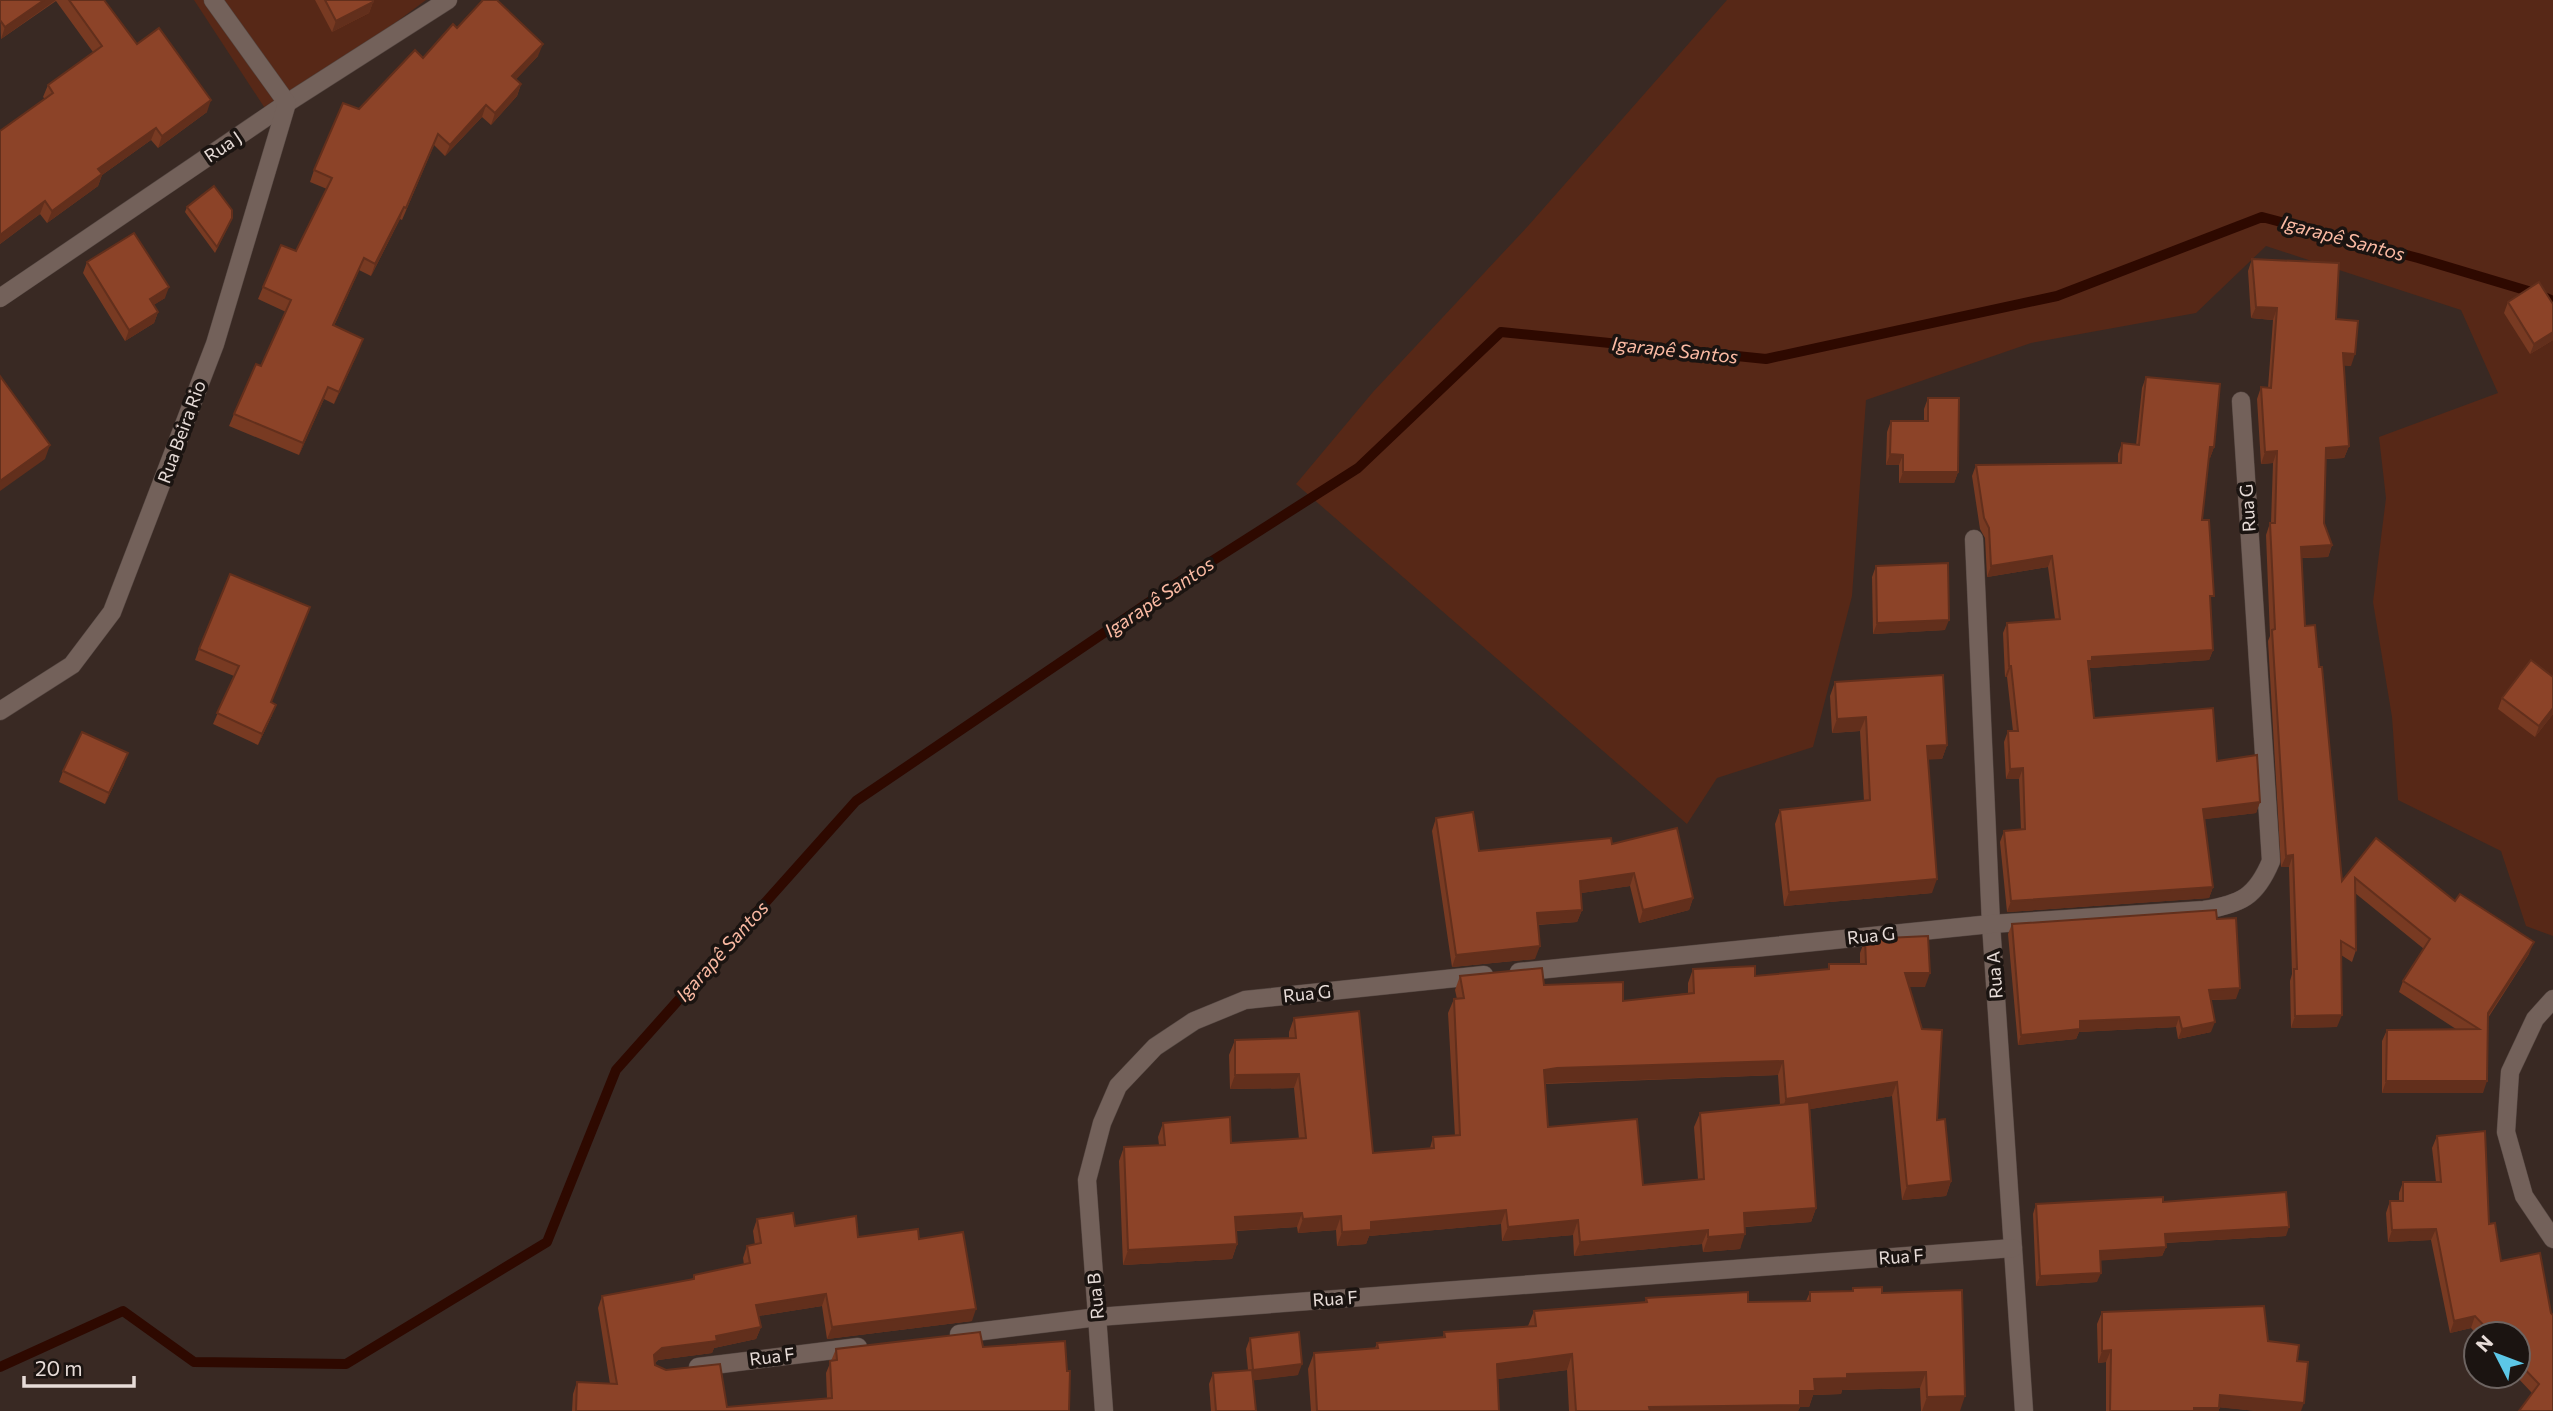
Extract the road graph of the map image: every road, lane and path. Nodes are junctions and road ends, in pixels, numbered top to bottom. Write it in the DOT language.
graph roads {
  1 [pos="213,0"];
  2 [pos="448,0"];
  3 [pos="288,103"];
  4 [pos="0,298"];
  5 [pos="2241,401"];
  6 [pos="1974,539"];
  7 [pos="0,711"];
  8 [pos="1991,924"];
  9 [pos="2553,999"];
  10 [pos="1087,1180"];
  11 [pos="2553,1240"];
  12 [pos="2013,1248"];
  13 [pos="1098,1317"];
  14 [pos="947,1336"];
  15 [pos="879,1344"];
  16 [pos="687,1368"];
  17 [pos="1104,1411"];
  18 [pos="2024,1411"];
  1 -- 3 [label="street"];
  2 -- 3 [label="street, Rua J"];
  3 -- 4 [label="street, Rua J"];
  3 -- 7 [label="street, Rua Beira Rio"];
  5 -- 8 [label="street, Rua G"];
  6 -- 8 [label="street, Rua A"];
  8 -- 10 [label="street, Rua G"];
  8 -- 12 [label="street, Rua A"];
  9 -- 11 [label="street"];
  10 -- 13 [label="street, Rua B"];
  12 -- 13 [label="street, Rua F"];
  12 -- 18 [label="street, Rua A"];
  13 -- 14 [label="street, Rua F"];
  13 -- 17 [label="street, Rua B"];
  15 -- 16 [label="street, Rua F"];
}
